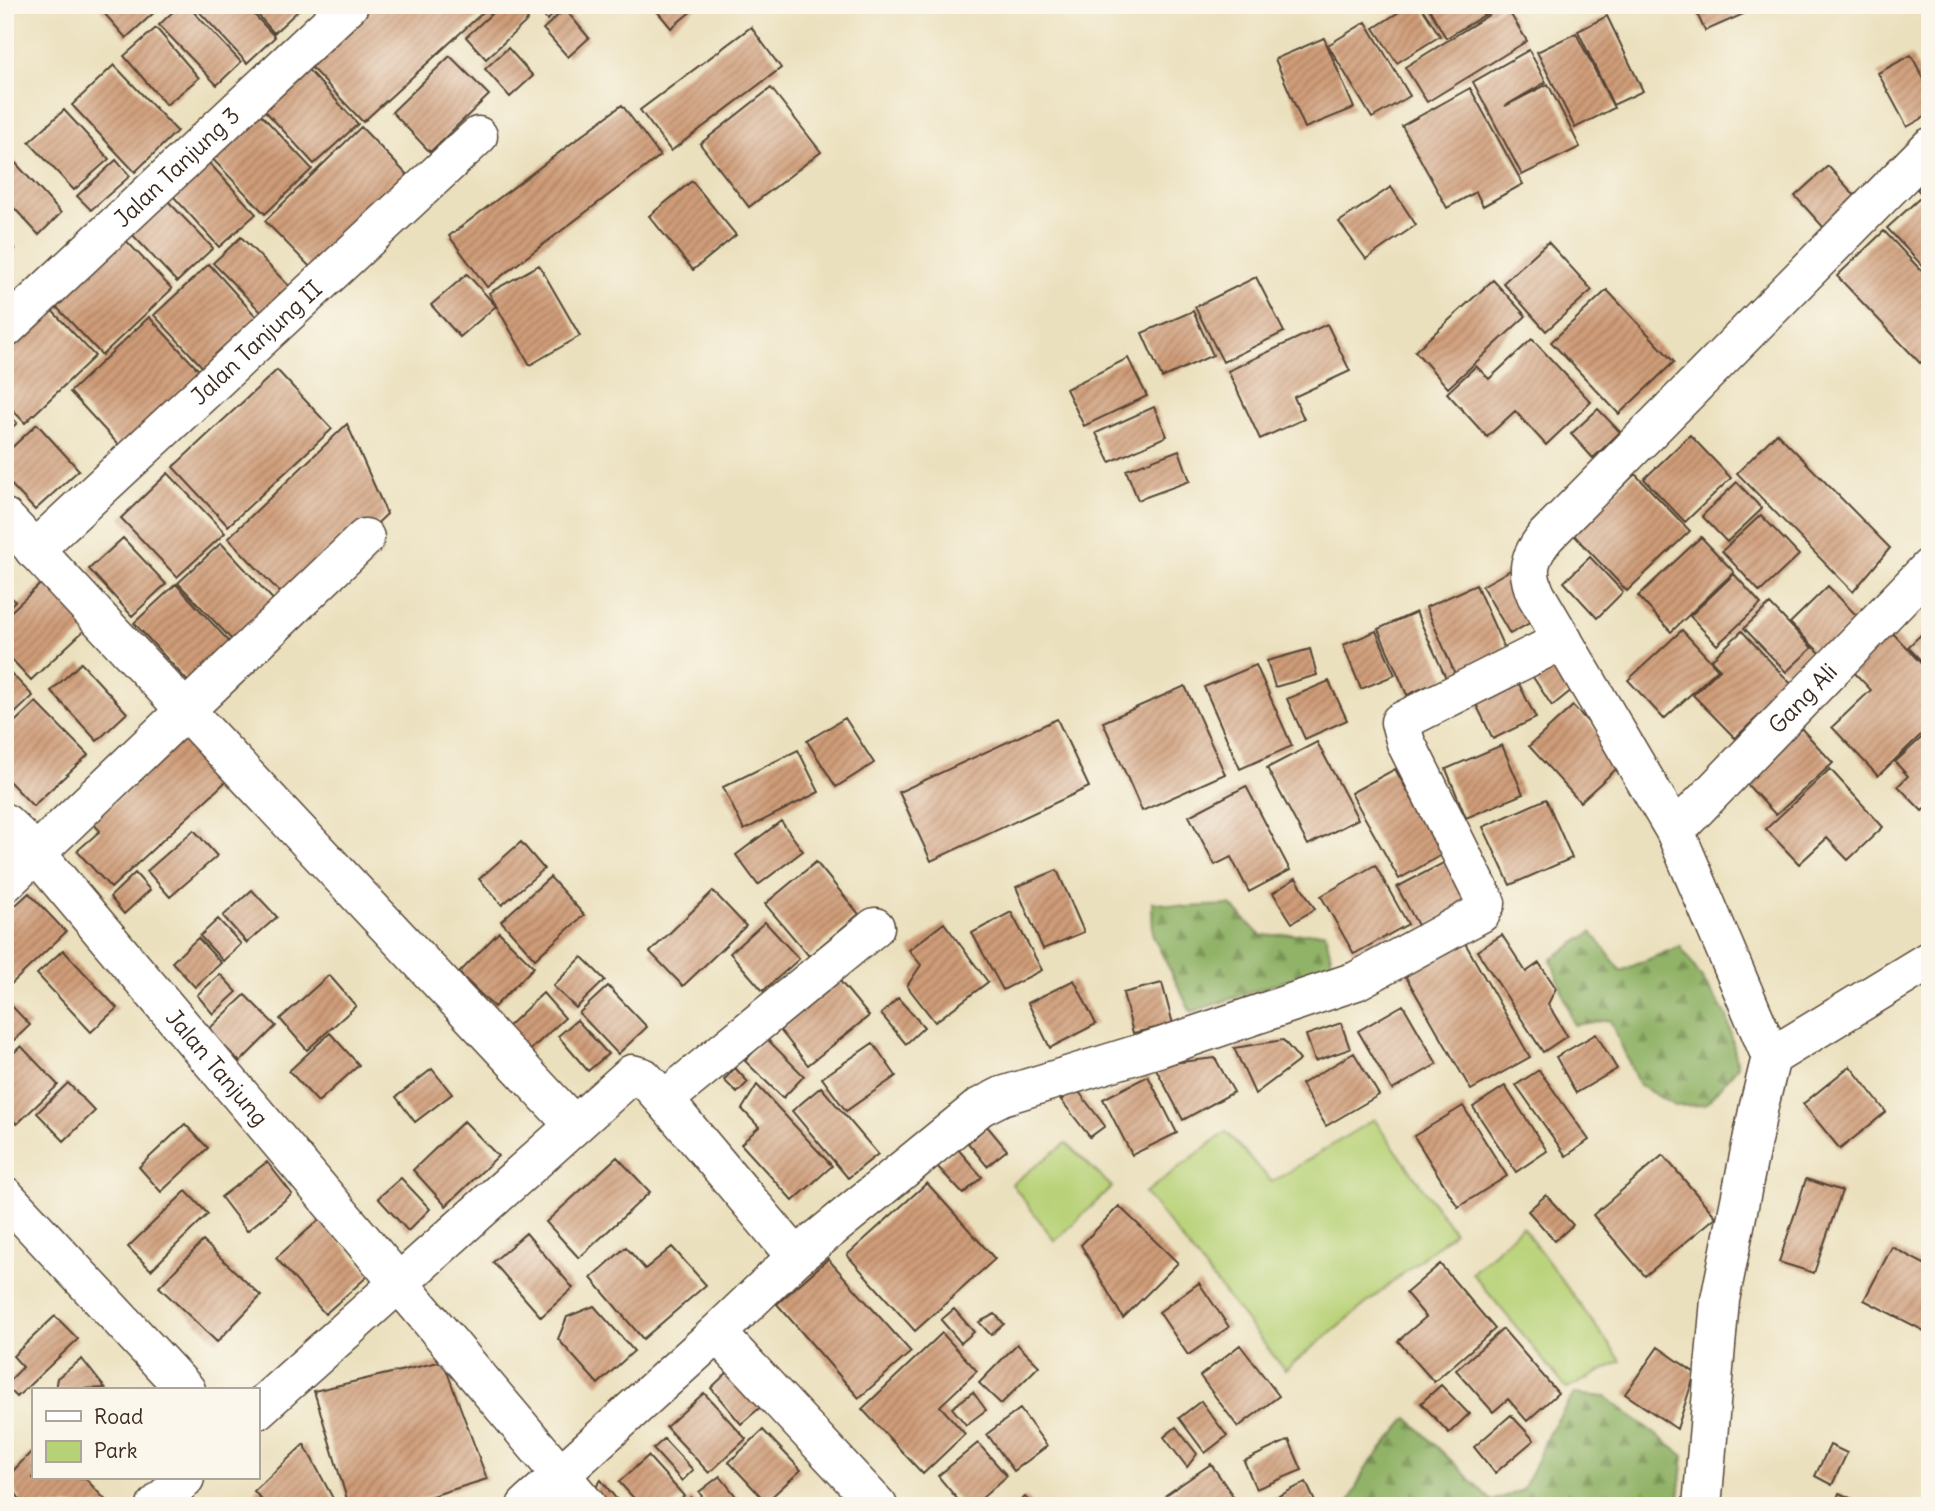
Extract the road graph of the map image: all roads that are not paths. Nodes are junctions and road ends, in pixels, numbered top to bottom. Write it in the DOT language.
graph roads {
  1 [pos="349,5"];
  2 [pos="478,136"];
  3 [pos="1930,147"];
  4 [pos="5,329"];
  5 [pos="5,518"];
  6 [pos="365,538"];
  7 [pos="34,550"];
  8 [pos="1930,568"];
  9 [pos="1563,640"];
  10 [pos="185,710"];
  11 [pos="5,822"];
  12 [pos="1675,831"];
  13 [pos="35,852"];
  14 [pos="5,883"];
  15 [pos="875,927"];
  16 [pos="1930,960"];
  17 [pos="1772,1057"];
  18 [pos="664,1100"];
  19 [pos="573,1124"];
  20 [pos="5,1196"];
  21 [pos="796,1257"];
  22 [pos="399,1282"];
  23 [pos="717,1334"];
  24 [pos="184,1388"];
  25 [pos="259,1408"];
  26 [pos="559,1475"];
  27 [pos="183,1480"];
  28 [pos="156,1506"];
  29 [pos="526,1506"];
  30 [pos="587,1506"];
  31 [pos="878,1506"];
  32 [pos="1702,1506"];
  1 -- 4 [label="street, Jalan Tanjung 3"];
  2 -- 7 [label="street, Jalan Tanjung II"];
  3 -- 9 [label="street"];
  5 -- 7 [label="street"];
  6 -- 10 [label="street"];
  7 -- 10 [label="street"];
  8 -- 12 [label="street, Gang Ali"];
  9 -- 12 [label="street"];
  9 -- 21 [label="street"];
  10 -- 13 [label="street"];
  10 -- 19 [label="street"];
  11 -- 13 [label="street, Jalan Tanjung"];
  12 -- 17 [label="street"];
  13 -- 14 [label="street"];
  13 -- 22 [label="street, Jalan Tanjung"];
  15 -- 18 [label="street"];
  16 -- 17 [label="street"];
  17 -- 32 [label="street"];
  18 -- 19 [label="street"];
  18 -- 21 [label="street"];
  19 -- 22 [label="street"];
  20 -- 24 [label="street"];
  21 -- 23 [label="street"];
  22 -- 25 [label="street"];
  22 -- 26 [label="street, Jalan Tanjung"];
  23 -- 26 [label="street"];
  23 -- 31 [label="street"];
  26 -- 29 [label="street"];
  26 -- 30 [label="street, Jalan Tanjung"];
  27 -- 28 [label="street"];
}
